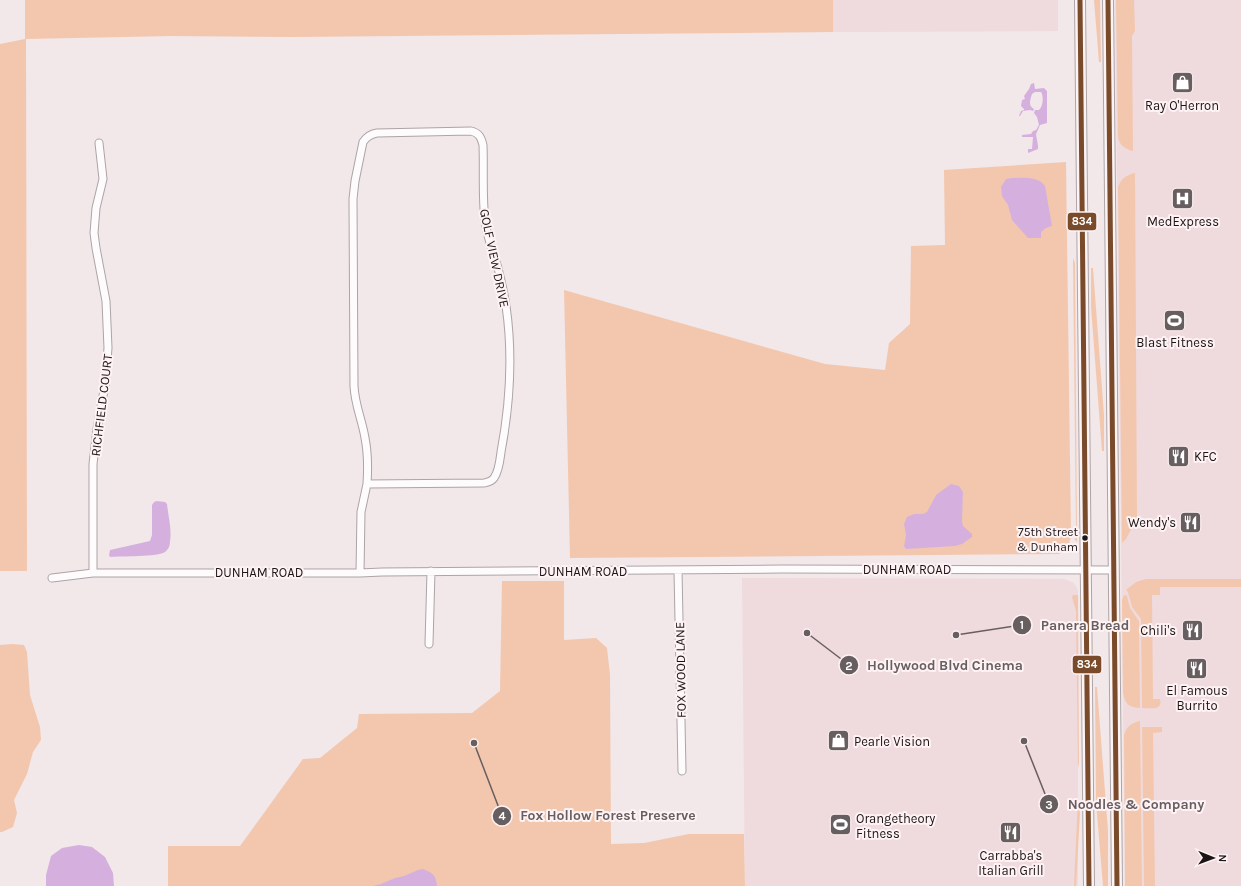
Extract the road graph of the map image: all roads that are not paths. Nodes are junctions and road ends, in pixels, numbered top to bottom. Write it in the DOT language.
graph roads {
  1 [pos="1080,0"];
  2 [pos="1108,0"];
  3 [pos="99,143"];
  4 [pos="367,484"];
  5 [pos="678,570"];
  6 [pos="1086,570"];
  7 [pos="1114,570"];
  8 [pos="431,571"];
  9 [pos="94,573"];
  10 [pos="360,573"];
  11 [pos="52,578"];
  12 [pos="429,644"];
  13 [pos="682,770"];
  14 [pos="1089,886"];
  15 [pos="1117,886"];
  1 -- 6 [label="main road"];
  2 -- 7 [label="main road"];
  3 -- 9 [label="street, RICHFIELD COURT"];
  4 -- 4 [label="street, GOLF VIEW DRIVE"];
  4 -- 10 [label="street, GOLF VIEW DRIVE"];
  5 -- 6 [label="street, DUNHAM ROAD"];
  5 -- 8 [label="street, DUNHAM ROAD"];
  5 -- 13 [label="street, FOX WOOD LANE"];
  6 -- 7 [label="street, DUNHAM ROAD"];
  6 -- 14 [label="main road"];
  7 -- 15 [label="main road"];
  8 -- 10 [label="street, DUNHAM ROAD"];
  8 -- 12 [label="street"];
  9 -- 10 [label="street, DUNHAM ROAD"];
  9 -- 11 [label="street, DUNHAM ROAD"];
}
